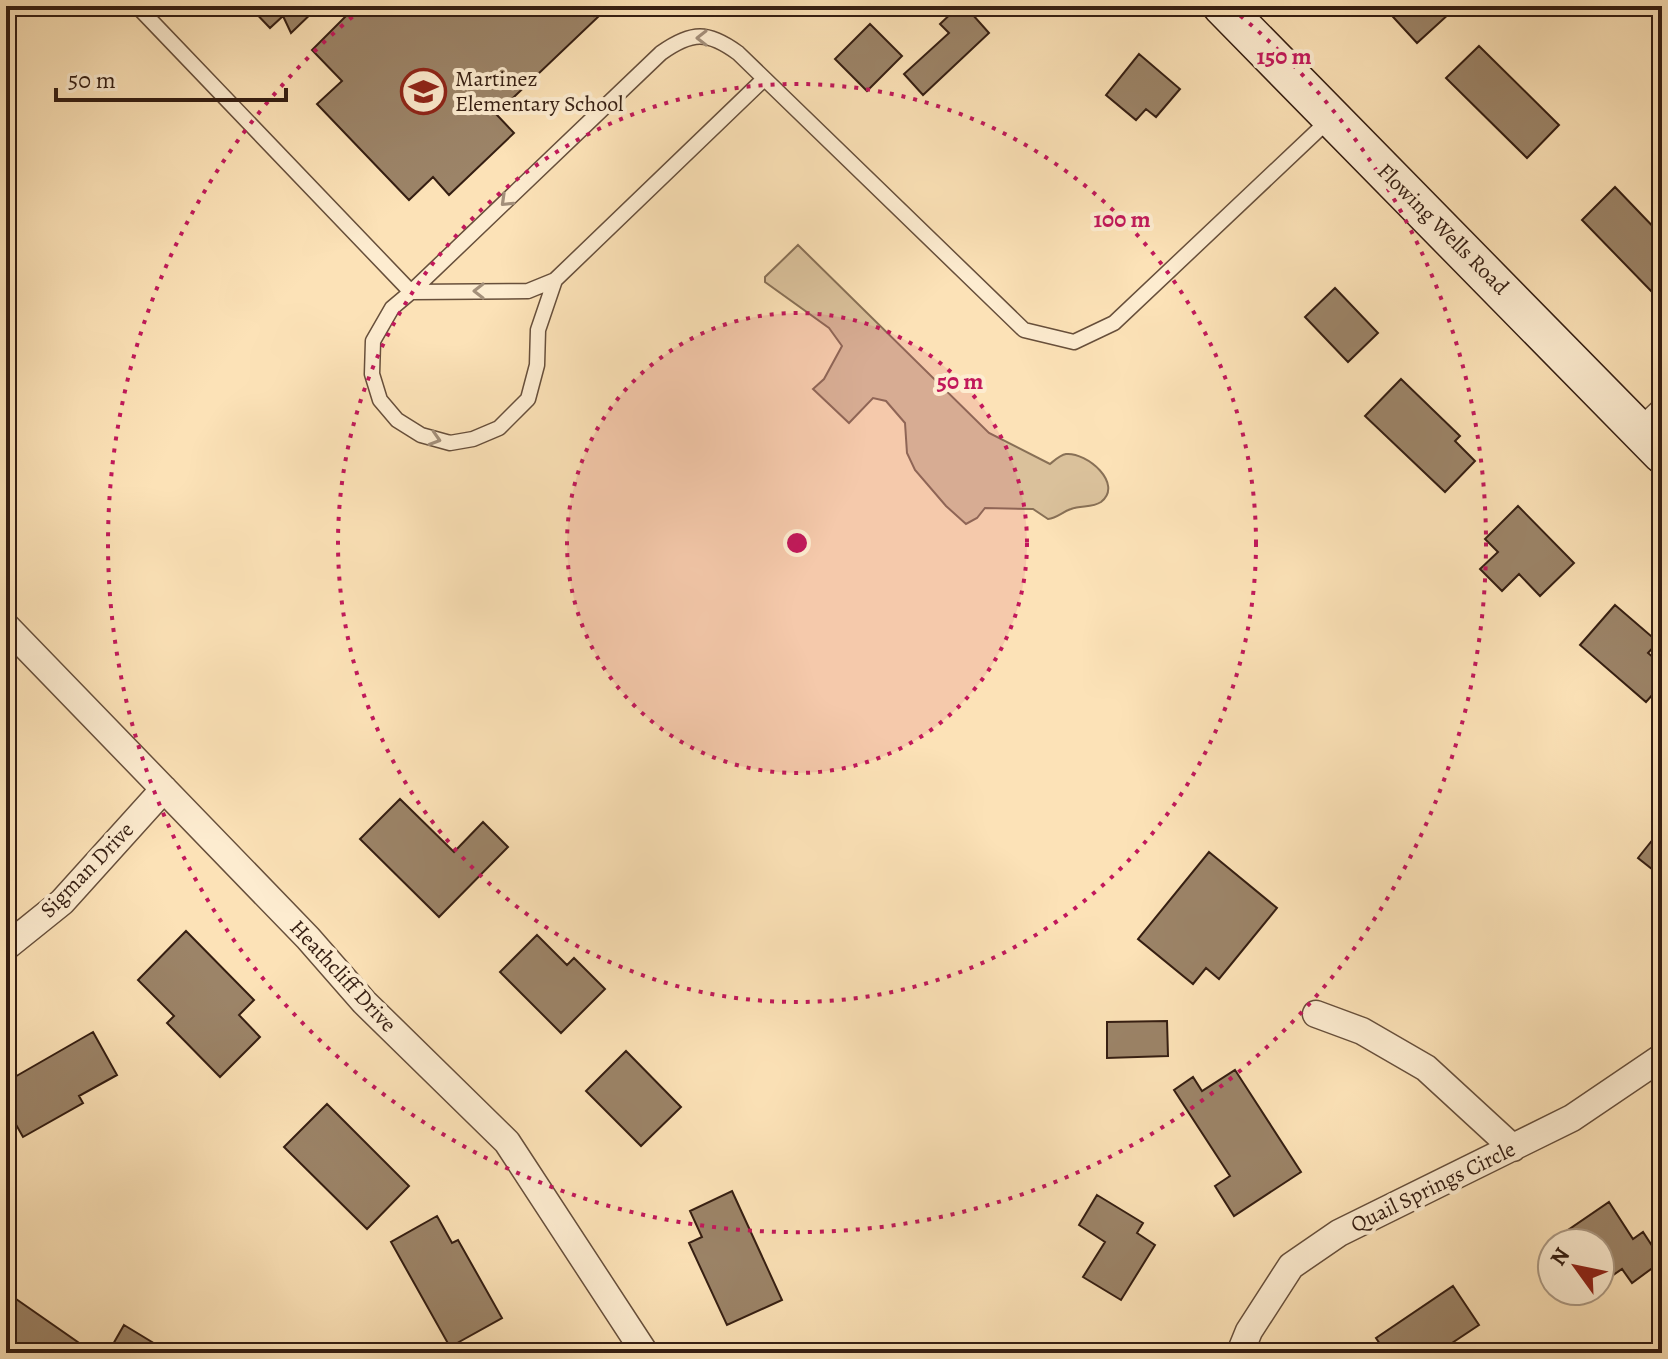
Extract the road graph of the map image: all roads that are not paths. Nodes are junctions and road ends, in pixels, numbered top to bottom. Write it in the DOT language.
graph roads {
  1 [pos="137,6"];
  2 [pos="1222,6"];
  3 [pos="764,79"];
  4 [pos="1332,117"];
  5 [pos="555,280"];
  6 [pos="411,292"];
  7 [pos="1655,432"];
  8 [pos="6,626"];
  9 [pos="164,789"];
  10 [pos="6,947"];
  11 [pos="1316,1014"];
  12 [pos="1662,1057"];
  13 [pos="1513,1148"];
  14 [pos="645,1353"];
  15 [pos="1240,1353"];
  1 -- 6 [label="lane"];
  2 -- 4 [label="main road, Flowing Wells Road"];
  3 -- 4 [label="lane"];
  3 -- 5 [label="lane"];
  3 -- 6 [label="lane, one-way"];
  4 -- 7 [label="main road, Flowing Wells Road"];
  5 -- 6 [label="lane, one-way"];
  6 -- 5 [label="lane, one-way"];
  8 -- 9 [label="street, Heathcliff Drive"];
  9 -- 10 [label="street, Sigman Drive"];
  9 -- 14 [label="street, Heathcliff Drive"];
  11 -- 13 [label="street"];
  12 -- 13 [label="street, Quail Springs Circle"];
  13 -- 15 [label="street, Quail Springs Circle"];
}
